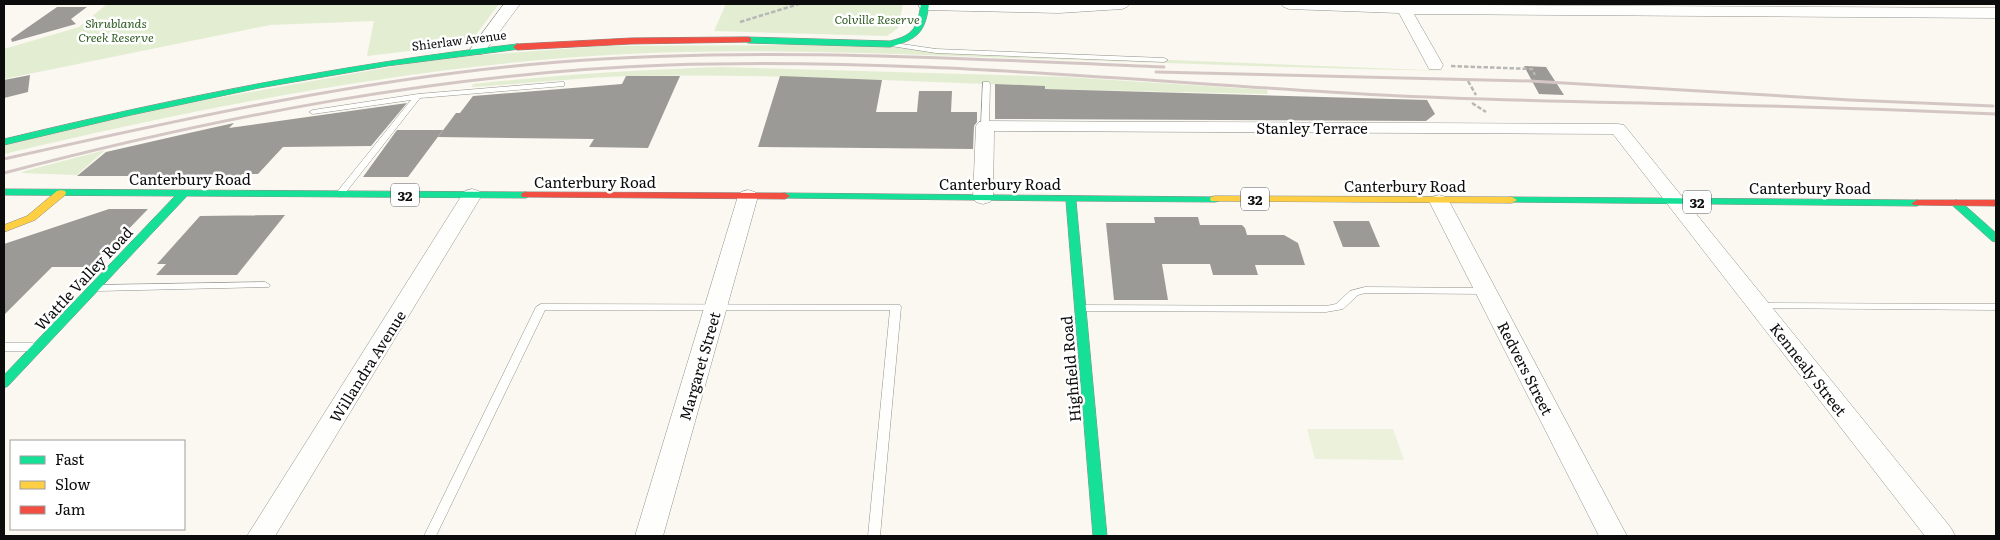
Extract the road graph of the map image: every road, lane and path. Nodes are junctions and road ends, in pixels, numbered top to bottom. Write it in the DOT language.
graph roads {
  1 [pos="512,4"];
  2 [pos="799,4"];
  3 [pos="925,4"];
  4 [pos="1122,4"];
  5 [pos="1289,4"];
  6 [pos="1049,6"];
  7 [pos="1402,6"];
  8 [pos="776,11"];
  9 [pos="1996,13"];
  10 [pos="890,44"];
  11 [pos="478,51"];
  12 [pos="1164,60"];
  13 [pos="1435,65"];
  14 [pos="1456,72"];
  15 [pos="1535,75"];
  16 [pos="1468,81"];
  17 [pos="561,84"];
  18 [pos="986,84"];
  19 [pos="1476,95"];
  20 [pos="418,96"];
  21 [pos="313,112"];
  22 [pos="985,126"];
  23 [pos="4,142"];
  24 [pos="4,192"];
  25 [pos="62,192"];
  26 [pos="184,193"];
  27 [pos="340,194"];
  28 [pos="472,195"];
  29 [pos="748,196"];
  30 [pos="983,198"];
  31 [pos="1071,199"];
  32 [pos="1439,200"];
  33 [pos="1676,202"];
  34 [pos="1956,203"];
  35 [pos="1996,203"];
  36 [pos="4,229"];
  37 [pos="1996,240"];
  38 [pos="265,285"];
  39 [pos="94,288"];
  40 [pos="1486,291"];
  41 [pos="1758,306"];
  42 [pos="716,307"];
  43 [pos="1996,307"];
  44 [pos="1080,308"];
  45 [pos="4,347"];
  46 [pos="38,347"];
  47 [pos="4,383"];
  48 [pos="261,536"];
  49 [pos="430,536"];
  50 [pos="649,536"];
  51 [pos="874,536"];
  52 [pos="1100,536"];
  53 [pos="1613,536"];
  54 [pos="1941,536"];
  1 -- 11 [label="street"];
  2 -- 8 [label="path"];
  3 -- 6 [label="street"];
  3 -- 10 [label="main road, Shierlaw Avenue"];
  4 -- 6 [label="street"];
  5 -- 7 [label="street"];
  7 -- 9 [label="street"];
  7 -- 13 [label="street"];
  10 -- 11 [label="main road, Shierlaw Avenue"];
  10 -- 12 [label="lane"];
  11 -- 23 [label="main road, Shierlaw Avenue"];
  14 -- 15 [label="path"];
  16 -- 19 [label="path"];
  17 -- 20 [label="lane"];
  18 -- 22 [label="lane"];
  20 -- 21 [label="lane"];
  20 -- 27 [label="lane"];
  22 -- 30 [label="street"];
  22 -- 33 [label="street, Stanley Terrace"];
  24 -- 25 [label="main road, Canterbury Road / 32"];
  25 -- 26 [label="main road, Canterbury Road / 32"];
  25 -- 36 [label="main road"];
  26 -- 27 [label="main road, Canterbury Road / 32"];
  26 -- 39 [label="main road, Wattle Valley Road"];
  27 -- 28 [label="main road, Canterbury Road / 32"];
  28 -- 29 [label="main road, Canterbury Road / 32"];
  28 -- 48 [label="street, Willandra Avenue"];
  29 -- 30 [label="main road, Canterbury Road / 32"];
  29 -- 42 [label="street, Margaret Street"];
  30 -- 31 [label="main road, Canterbury Road / 32"];
  31 -- 32 [label="main road, Canterbury Road / 32"];
  31 -- 44 [label="main road, Highfield Road"];
  32 -- 33 [label="main road, Canterbury Road / 32"];
  32 -- 40 [label="street, Redvers Street"];
  33 -- 34 [label="main road, Canterbury Road / 32"];
  33 -- 41 [label="street, Kennealy Street"];
  34 -- 35 [label="main road, Canterbury Road / 32"];
  34 -- 37 [label="main road"];
  38 -- 39 [label="lane"];
  39 -- 46 [label="main road, Wattle Valley Road"];
  40 -- 44 [label="lane"];
  40 -- 53 [label="street, Redvers Street"];
  41 -- 43 [label="lane"];
  41 -- 54 [label="street, Kennealy Street"];
  42 -- 49 [label="lane"];
  42 -- 50 [label="street, Margaret Street"];
  42 -- 51 [label="lane"];
  44 -- 52 [label="main road, Highfield Road"];
  45 -- 46 [label="lane"];
  46 -- 47 [label="main road, Wattle Valley Road"];
}
